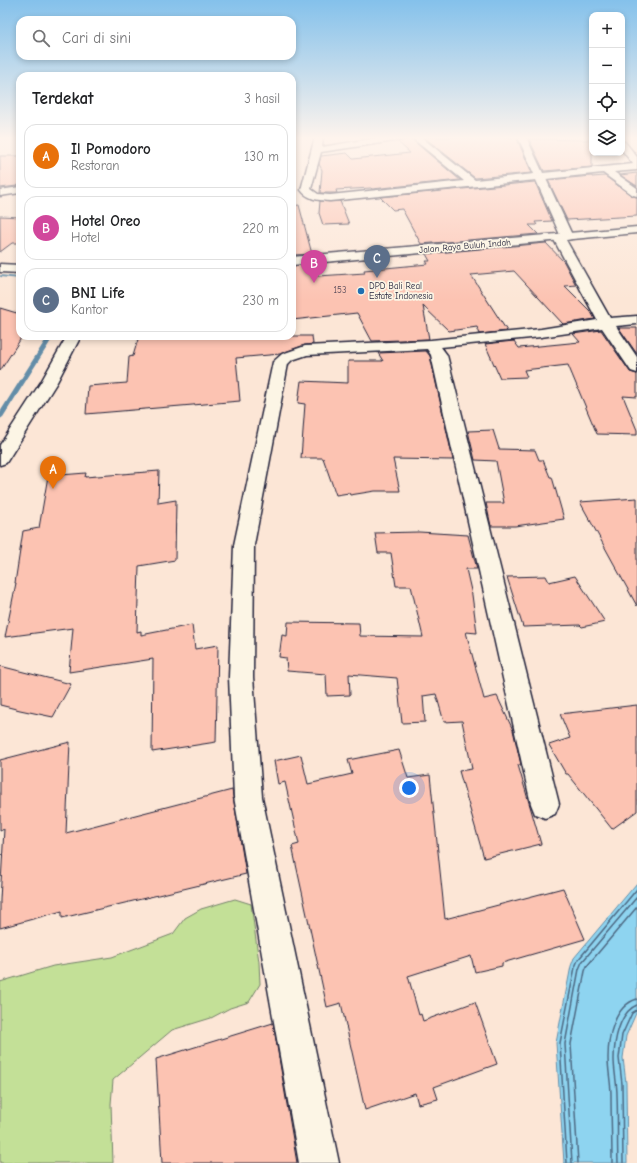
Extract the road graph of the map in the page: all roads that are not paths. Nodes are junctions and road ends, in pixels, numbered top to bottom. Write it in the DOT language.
graph roads {
  1 [pos="12,191"];
  2 [pos="308,191"];
  3 [pos="399,191"];
  4 [pos="545,191"];
  5 [pos="2,193"];
  6 [pos="637,230"];
  7 [pos="563,237"];
  8 [pos="0,260"];
  9 [pos="16,261"];
  10 [pos="296,261"];
  11 [pos="0,268"];
  12 [pos="16,269"];
  13 [pos="637,320"];
  14 [pos="606,323"];
  15 [pos="72,340"];
  16 [pos="431,344"];
  17 [pos="637,368"];
  18 [pos="0,459"];
  19 [pos="545,804"];
  20 [pos="319,1163"];
  1 -- 5 [label="main road"];
  2 -- 3 [label="main road"];
  4 -- 7 [label="main road"];
  6 -- 7 [label="main road, Jalan Raya Buluh Indah"];
  7 -- 10 [label="main road, Jalan Raya Buluh Indah"];
  7 -- 14 [label="main road"];
  8 -- 9 [label="main road"];
  11 -- 12 [label="main road"];
  13 -- 14 [label="main road"];
  14 -- 16 [label="main road"];
  14 -- 17 [label="main road"];
  15 -- 18 [label="main road"];
  16 -- 19 [label="main road"];
  16 -- 20 [label="main road"];
}
